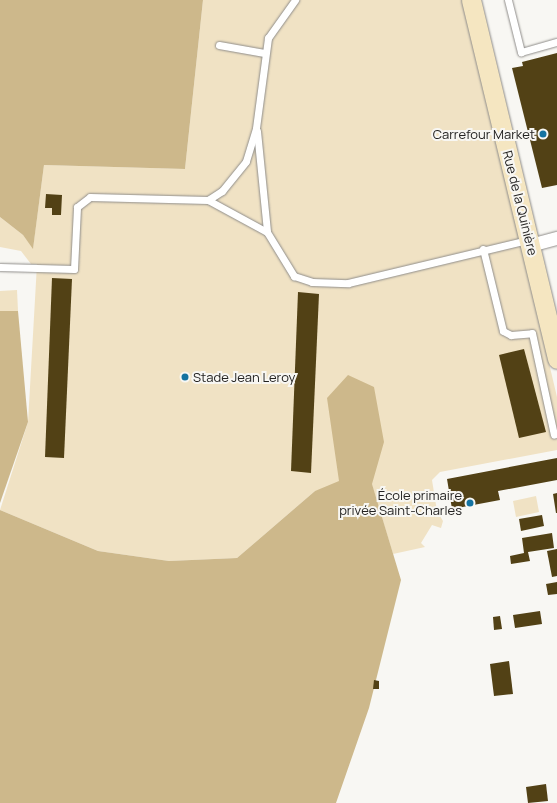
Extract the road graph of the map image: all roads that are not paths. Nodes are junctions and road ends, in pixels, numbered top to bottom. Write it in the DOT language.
graph roads {
  1 [pos="295,0"];
  2 [pos="472,0"];
  3 [pos="508,0"];
  4 [pos="557,42"];
  5 [pos="219,45"];
  6 [pos="264,53"];
  7 [pos="256,128"];
  8 [pos="208,200"];
  9 [pos="267,232"];
  10 [pos="557,238"];
  11 [pos="530,242"];
  12 [pos="483,249"];
  13 [pos="0,267"];
  14 [pos="557,359"];
  15 [pos="554,435"];
  1 -- 6 [label="lane"];
  2 -- 11 [label="street, Rue de la Quinière"];
  3 -- 4 [label="lane"];
  5 -- 6 [label="lane"];
  6 -- 7 [label="lane"];
  7 -- 8 [label="lane"];
  7 -- 9 [label="lane"];
  8 -- 9 [label="lane"];
  8 -- 13 [label="lane"];
  9 -- 12 [label="lane"];
  10 -- 11 [label="street"];
  11 -- 12 [label="lane"];
  11 -- 14 [label="street, Rue de la Quinière"];
  12 -- 15 [label="lane"];
}
